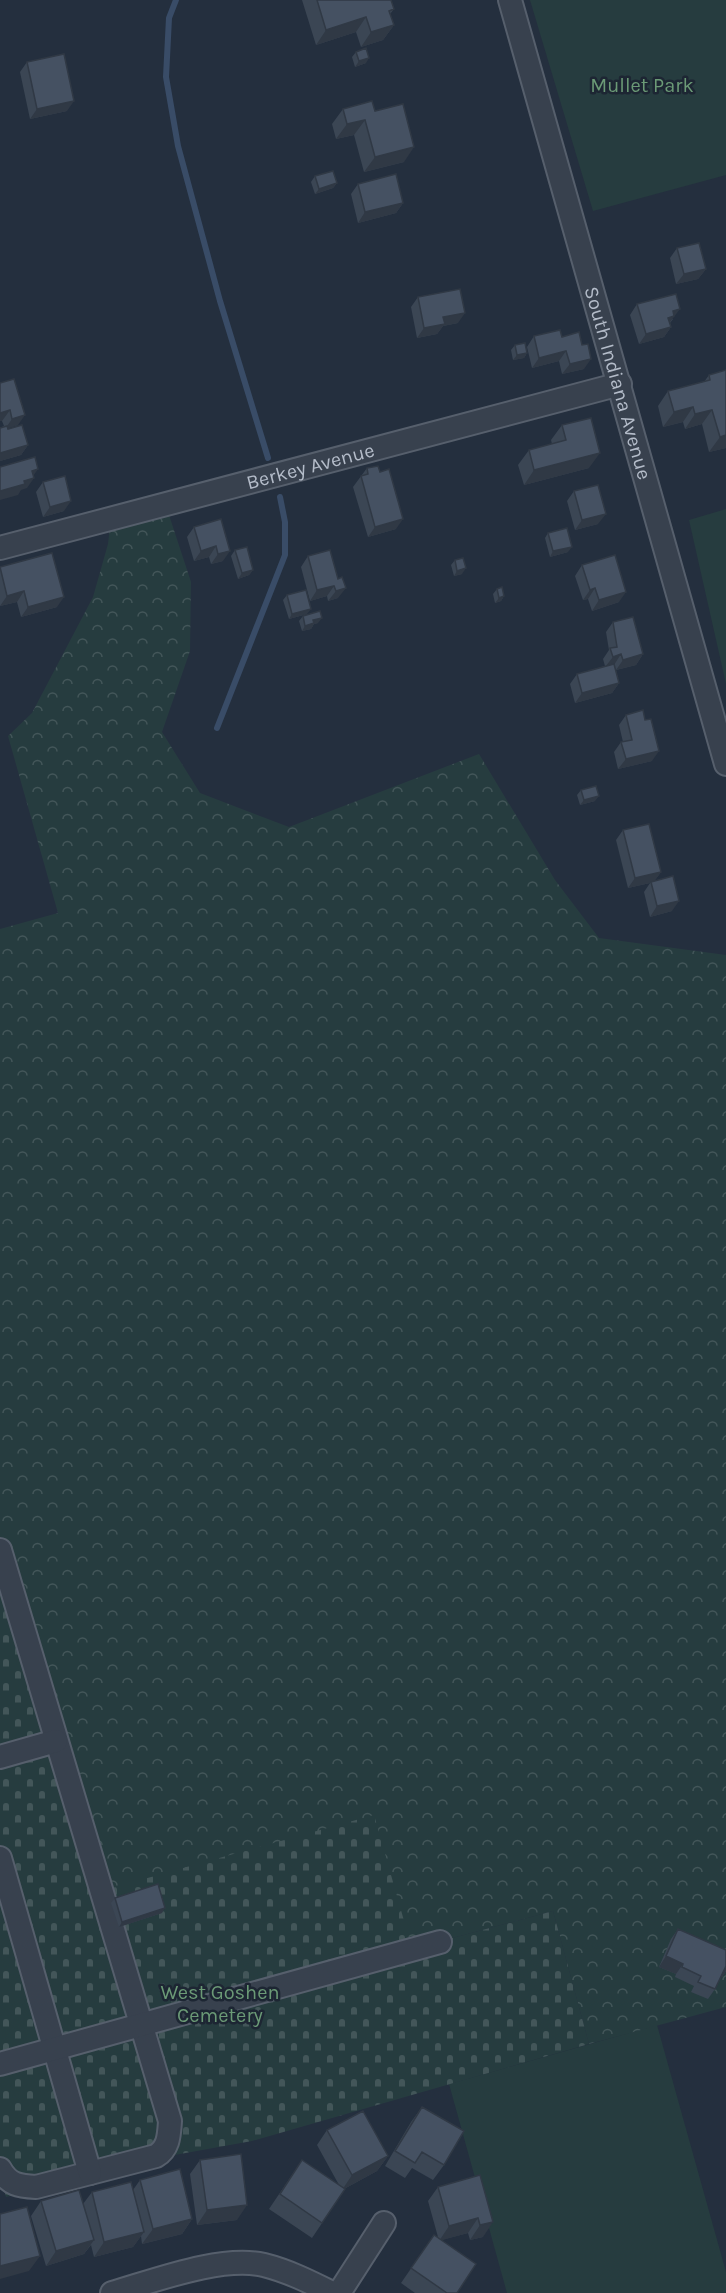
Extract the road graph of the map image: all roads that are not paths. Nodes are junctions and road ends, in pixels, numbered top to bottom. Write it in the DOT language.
graph roads {
  1 [pos="510,0"];
  2 [pos="620,384"];
  3 [pos="0,548"];
  4 [pos="726,764"];
  5 [pos="0,1550"];
  6 [pos="56,1741"];
  7 [pos="0,1757"];
  8 [pos="0,1858"];
  9 [pos="440,1942"];
  10 [pos="142,2026"];
  11 [pos="55,2050"];
  12 [pos="0,2064"];
  13 [pos="0,2169"];
  14 [pos="90,2173"];
  15 [pos="384,2223"];
  16 [pos="112,2293"];
  17 [pos="332,2293"];
  18 [pos="339,2293"];
  1 -- 2 [label="street, South Indiana Avenue"];
  2 -- 3 [label="street, Berkey Avenue"];
  2 -- 4 [label="street, South Indiana Avenue"];
  5 -- 6 [label="street"];
  6 -- 7 [label="street"];
  6 -- 10 [label="street"];
  8 -- 11 [label="street"];
  9 -- 10 [label="street"];
  10 -- 11 [label="street"];
  10 -- 14 [label="street"];
  11 -- 12 [label="street"];
  11 -- 14 [label="street"];
  13 -- 14 [label="street"];
  15 -- 18 [label="street"];
  16 -- 17 [label="street"];
}
